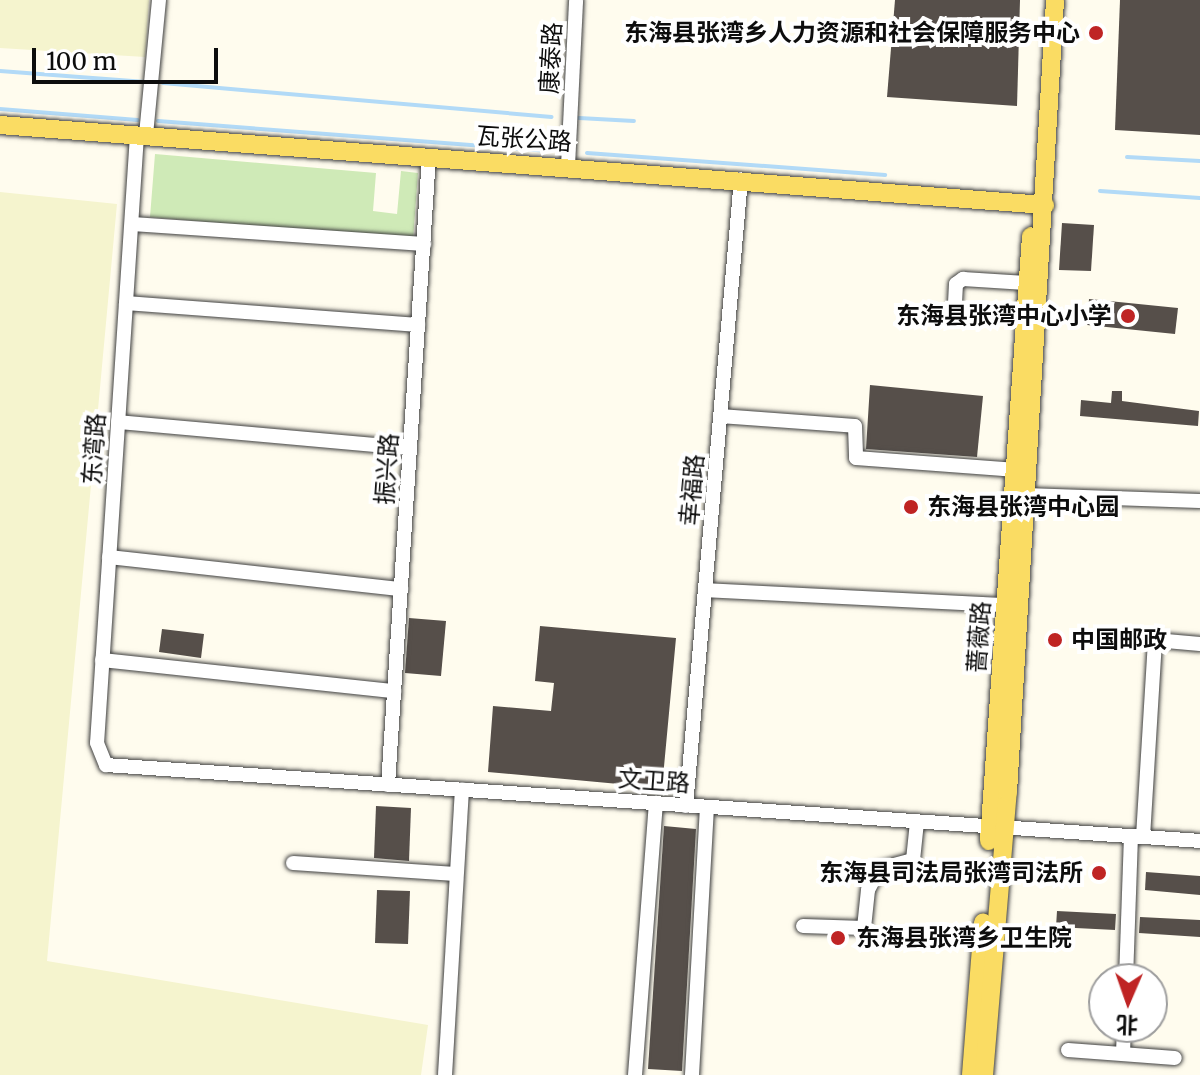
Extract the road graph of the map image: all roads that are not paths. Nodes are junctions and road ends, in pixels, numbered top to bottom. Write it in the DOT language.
graph roads {
  1 [pos="159,0"];
  2 [pos="576,0"];
  3 [pos="1055,0"];
  4 [pos="0,125"];
  5 [pos="142,135"];
  6 [pos="429,156"];
  7 [pos="568,166"];
  8 [pos="741,179"];
  9 [pos="1045,205"];
  10 [pos="132,224"];
  11 [pos="424,244"];
  12 [pos="1026,283"];
  13 [pos="126,303"];
  14 [pos="955,303"];
  15 [pos="418,325"];
  16 [pos="720,416"];
  17 [pos="118,422"];
  18 [pos="410,448"];
  19 [pos="1014,470"];
  20 [pos="1025,495"];
  21 [pos="1200,501"];
  22 [pos="109,557"];
  23 [pos="401,589"];
  24 [pos="705,590"];
  25 [pos="1005,605"];
  26 [pos="1200,644"];
  27 [pos="102,660"];
  28 [pos="394,691"];
  29 [pos="106,765"];
  30 [pos="388,785"];
  31 [pos="462,790"];
  32 [pos="656,803"];
  33 [pos="686,806"];
  34 [pos="707,807"];
  35 [pos="917,821"];
  36 [pos="996,827"];
  37 [pos="1137,837"];
  38 [pos="1200,841"];
  39 [pos="293,863"];
  40 [pos="456,874"];
  41 [pos="803,926"];
  42 [pos="1127,963"];
  43 [pos="1123,1043"];
  44 [pos="1068,1050"];
  45 [pos="1123,1054"];
  46 [pos="1175,1058"];
  47 [pos="445,1075"];
  48 [pos="635,1075"];
  49 [pos="692,1075"];
  50 [pos="971,1075"];
  51 [pos="984,1075"];
  1 -- 5 [label="street, 东湾路"];
  2 -- 7 [label="street, 康泰路"];
  3 -- 9 [label="main road, 蔷薇路"];
  4 -- 5 [label="main road, 瓦张公路"];
  5 -- 6 [label="main road, 瓦张公路"];
  5 -- 10 [label="street, 东湾路"];
  6 -- 7 [label="main road, 瓦张公路"];
  6 -- 11 [label="street, 振兴路"];
  7 -- 8 [label="main road, 瓦张公路"];
  8 -- 9 [label="main road, 瓦张公路"];
  8 -- 16 [label="street, 幸福路"];
  9 -- 12 [label="main road, 蔷薇路"];
  9 -- 20 [label="main road, 蔷薇路"];
  10 -- 11 [label="street"];
  10 -- 13 [label="street, 东湾路"];
  11 -- 15 [label="street, 振兴路"];
  12 -- 14 [label="street"];
  12 -- 19 [label="main road, 蔷薇路"];
  13 -- 15 [label="street"];
  13 -- 17 [label="street, 东湾路"];
  15 -- 18 [label="street, 振兴路"];
  16 -- 19 [label="street"];
  16 -- 24 [label="street, 幸福路"];
  17 -- 18 [label="street"];
  17 -- 22 [label="street, 东湾路"];
  18 -- 23 [label="street, 振兴路"];
  19 -- 25 [label="main road, 蔷薇路"];
  20 -- 21 [label="street"];
  20 -- 36 [label="main road, 蔷薇路"];
  22 -- 23 [label="street"];
  22 -- 27 [label="street, 东湾路"];
  23 -- 28 [label="street, 振兴路"];
  24 -- 25 [label="street"];
  24 -- 33 [label="street, 幸福路"];
  25 -- 36 [label="main road, 蔷薇路"];
  26 -- 37 [label="street"];
  27 -- 28 [label="street"];
  27 -- 29 [label="street, 东湾路"];
  28 -- 30 [label="street, 振兴路"];
  29 -- 30 [label="street, 文卫路"];
  30 -- 31 [label="street, 文卫路"];
  31 -- 32 [label="street, 文卫路"];
  31 -- 40 [label="street"];
  32 -- 33 [label="street, 文卫路"];
  32 -- 48 [label="street"];
  33 -- 34 [label="street, 文卫路"];
  34 -- 35 [label="street, 文卫路"];
  34 -- 49 [label="street"];
  35 -- 36 [label="street, 文卫路"];
  35 -- 41 [label="street"];
  36 -- 37 [label="street, 文卫路"];
  36 -- 50 [label="main road, 蔷薇路"];
  36 -- 51 [label="main road, 蔷薇路"];
  37 -- 38 [label="street, 文卫路"];
  37 -- 42 [label="street"];
  39 -- 40 [label="street"];
  40 -- 47 [label="street"];
  43 -- 45 [label="street"];
  44 -- 45 [label="street"];
  45 -- 46 [label="street"];
}
